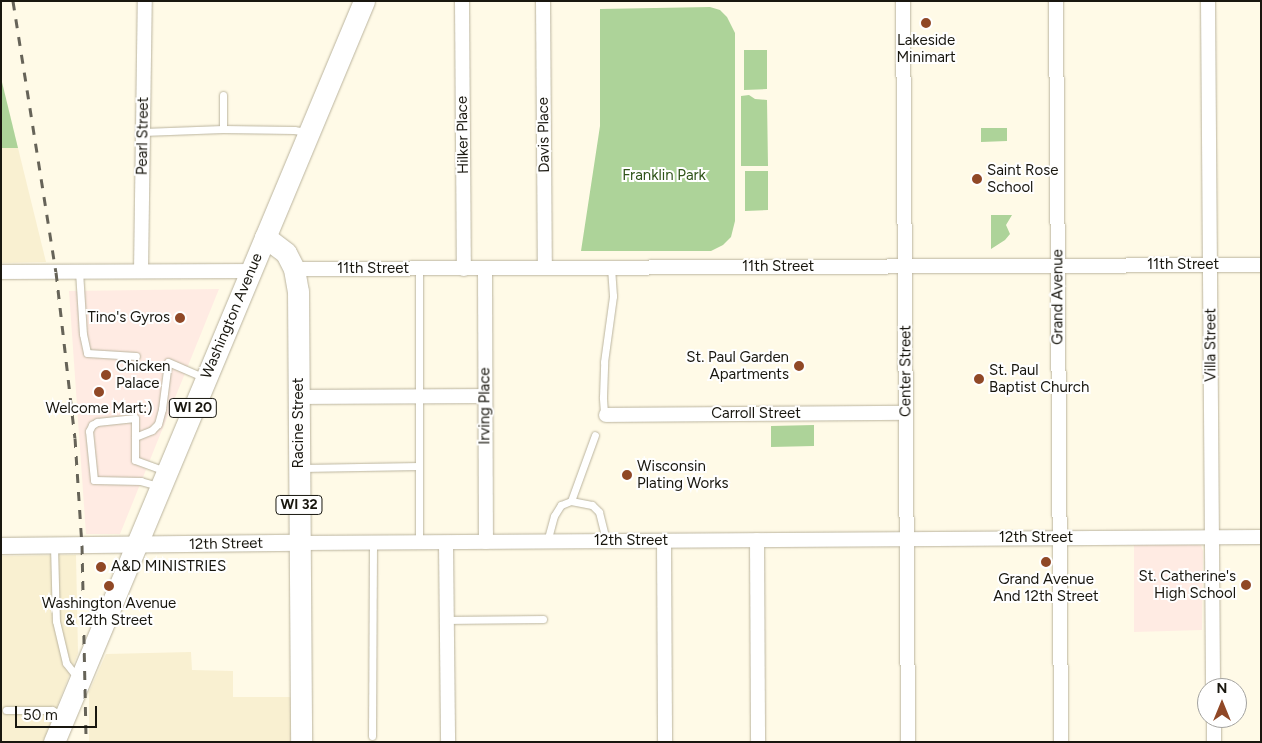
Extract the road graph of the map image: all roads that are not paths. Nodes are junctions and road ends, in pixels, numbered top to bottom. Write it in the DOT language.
graph roads {
  1 [pos="145,1"];
  2 [pos="364,1"];
  3 [pos="462,1"];
  4 [pos="543,1"];
  5 [pos="903,1"];
  6 [pos="1056,1"];
  7 [pos="1208,1"];
  8 [pos="223,95"];
  9 [pos="223,129"];
  10 [pos="143,132"];
  11 [pos="310,132"];
  12 [pos="265,237"];
  13 [pos="1210,265"];
  14 [pos="1261,265"];
  15 [pos="1058,266"];
  16 [pos="905,267"];
  17 [pos="545,268"];
  18 [pos="611,268"];
  19 [pos="294,269"];
  20 [pos="419,269"];
  21 [pos="464,269"];
  22 [pos="485,269"];
  23 [pos="250,270"];
  24 [pos="80,271"];
  25 [pos="142,271"];
  26 [pos="1,272"];
  27 [pos="136,356"];
  28 [pos="206,378"];
  29 [pos="418,396"];
  30 [pos="485,396"];
  31 [pos="299,397"];
  32 [pos="906,413"];
  33 [pos="606,415"];
  34 [pos="595,435"];
  35 [pos="135,437"];
  36 [pos="419,466"];
  37 [pos="299,468"];
  38 [pos="164,479"];
  39 [pos="572,501"];
  40 [pos="1212,537"];
  41 [pos="1261,537"];
  42 [pos="1060,538"];
  43 [pos="907,539"];
  44 [pos="757,540"];
  45 [pos="606,541"];
  46 [pos="664,541"];
  47 [pos="446,542"];
  48 [pos="486,542"];
  49 [pos="547,542"];
  50 [pos="373,543"];
  51 [pos="419,543"];
  52 [pos="300,544"];
  53 [pos="1,546"];
  54 [pos="54,546"];
  55 [pos="135,546"];
  56 [pos="543,618"];
  57 [pos="446,620"];
  58 [pos="1214,678"];
  59 [pos="80,681"];
  60 [pos="6,710"];
  61 [pos="65,716"];
  62 [pos="1214,728"];
  63 [pos="372,736"];
  64 [pos="54,742"];
  65 [pos="301,742"];
  66 [pos="448,742"];
  67 [pos="665,742"];
  68 [pos="758,742"];
  69 [pos="908,742"];
  70 [pos="1061,742"];
  71 [pos="1214,742"];
  1 -- 10 [label="street, Pearl Street"];
  2 -- 11 [label="main road, Washington Avenue / WI 20"];
  3 -- 21 [label="street, Hilker Place"];
  4 -- 17 [label="street, Davis Place"];
  5 -- 16 [label="street, Center Street"];
  6 -- 15 [label="street, Grand Avenue"];
  7 -- 13 [label="street, Villa Street"];
  8 -- 9 [label="lane"];
  9 -- 10 [label="lane"];
  9 -- 11 [label="lane"];
  10 -- 25 [label="street, Pearl Street"];
  11 -- 12 [label="main road, Washington Avenue / WI 20"];
  12 -- 19 [label="main road, Racine Street / WI 32"];
  12 -- 23 [label="main road, Washington Avenue / WI 20"];
  13 -- 14 [label="street, 11th Street"];
  13 -- 15 [label="street, 11th Street"];
  13 -- 40 [label="street, Villa Street"];
  15 -- 16 [label="street, 11th Street"];
  15 -- 42 [label="street, Grand Avenue"];
  16 -- 18 [label="street, 11th Street"];
  16 -- 32 [label="street, Center Street"];
  17 -- 18 [label="street, 11th Street"];
  17 -- 22 [label="street, 11th Street"];
  18 -- 33 [label="lane"];
  19 -- 20 [label="street, 11th Street"];
  19 -- 31 [label="main road, Racine Street / WI 32"];
  20 -- 21 [label="street, 11th Street"];
  20 -- 29 [label="lane"];
  21 -- 22 [label="street, 11th Street"];
  22 -- 30 [label="street, Irving Place"];
  23 -- 25 [label="street"];
  23 -- 28 [label="main road, Washington Avenue / WI 20"];
  24 -- 25 [label="street"];
  24 -- 26 [label="street"];
  24 -- 27 [label="lane"];
  28 -- 35 [label="lane"];
  28 -- 38 [label="main road, Washington Avenue / WI 20"];
  29 -- 30 [label="street"];
  29 -- 31 [label="street"];
  29 -- 36 [label="lane"];
  30 -- 48 [label="street, Irving Place"];
  31 -- 37 [label="main road, Racine Street / WI 32"];
  32 -- 33 [label="street, Carroll Street"];
  32 -- 43 [label="street, Center Street"];
  34 -- 39 [label="lane"];
  35 -- 38 [label="lane"];
  35 -- 38 [label="lane"];
  36 -- 37 [label="lane"];
  36 -- 51 [label="lane"];
  37 -- 52 [label="main road, Racine Street / WI 32"];
  38 -- 55 [label="main road, Washington Avenue / WI 20"];
  39 -- 45 [label="lane"];
  39 -- 49 [label="lane"];
  40 -- 41 [label="street, 12th Street"];
  40 -- 42 [label="street, 12th Street"];
  40 -- 58 [label="street, Villa Street"];
  42 -- 43 [label="street, 12th Street"];
  42 -- 70 [label="street, Grand Avenue"];
  43 -- 44 [label="street, 12th Street"];
  43 -- 69 [label="street, Center Street"];
  44 -- 46 [label="street, 12th Street"];
  44 -- 68 [label="street"];
  45 -- 46 [label="street, 12th Street"];
  45 -- 49 [label="street, 12th Street"];
  46 -- 67 [label="street"];
  47 -- 48 [label="street, 12th Street"];
  47 -- 51 [label="street, 12th Street"];
  47 -- 57 [label="street"];
  48 -- 49 [label="street, 12th Street"];
  50 -- 51 [label="street, 12th Street"];
  50 -- 52 [label="street, 12th Street"];
  50 -- 63 [label="lane"];
  52 -- 55 [label="street, 12th Street"];
  52 -- 65 [label="main road, Racine Street / WI 32"];
  53 -- 54 [label="street, 12th Street"];
  54 -- 55 [label="street, 12th Street"];
  54 -- 59 [label="lane"];
  55 -- 59 [label="main road, Washington Avenue / WI 20"];
  56 -- 57 [label="lane"];
  57 -- 66 [label="street"];
  59 -- 61 [label="main road, Washington Avenue / WI 20"];
  60 -- 61 [label="lane"];
  61 -- 64 [label="main road, Washington Avenue / WI 20"];
  62 -- 71 [label="street"];
}
